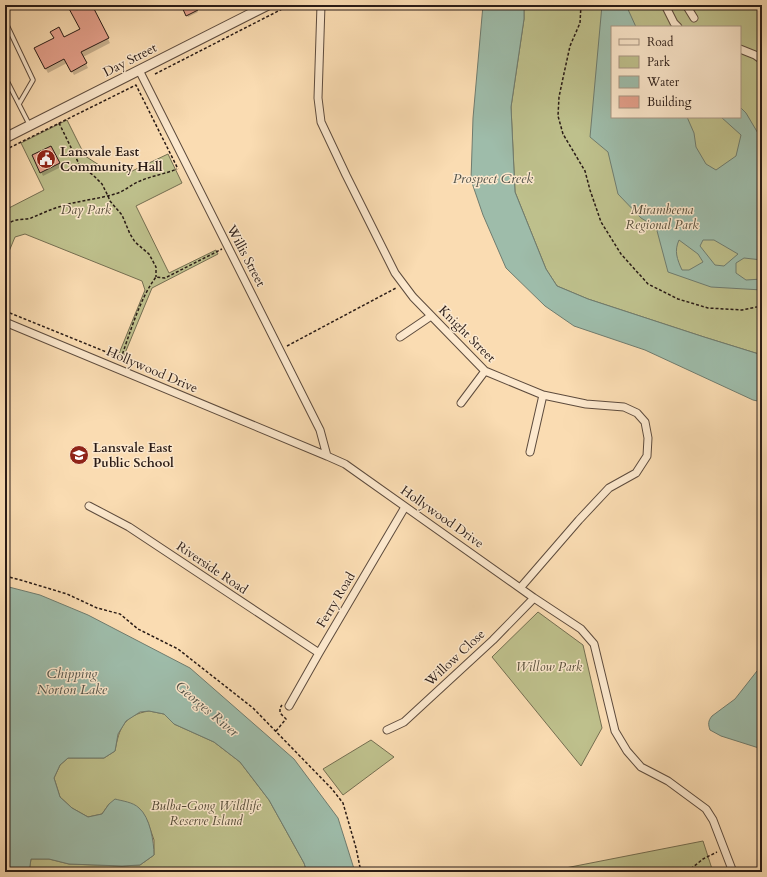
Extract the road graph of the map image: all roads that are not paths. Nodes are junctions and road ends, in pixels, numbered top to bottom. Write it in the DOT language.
graph roads {
  1 [pos="268,5"];
  2 [pos="321,5"];
  3 [pos="665,5"];
  4 [pos="686,5"];
  5 [pos="694,18"];
  6 [pos="5,21"];
  7 [pos="677,26"];
  8 [pos="741,49"];
  9 [pos="762,60"];
  10 [pos="139,70"];
  11 [pos="5,77"];
  12 [pos="19,104"];
  13 [pos="30,126"];
  14 [pos="5,138"];
  15 [pos="432,316"];
  16 [pos="5,322"];
  17 [pos="400,337"];
  18 [pos="485,371"];
  19 [pos="544,395"];
  20 [pos="461,404"];
  21 [pos="530,452"];
  22 [pos="328,456"];
  23 [pos="89,506"];
  24 [pos="406,507"];
  25 [pos="521,587"];
  26 [pos="534,598"];
  27 [pos="319,653"];
  28 [pos="290,706"];
  29 [pos="387,730"];
  30 [pos="733,872"];
  1 -- 10 [label="street, Day Street"];
  2 -- 15 [label="street, Knight Street"];
  3 -- 7 [label="street"];
  4 -- 5 [label="street"];
  6 -- 12 [label="lane"];
  8 -- 9 [label="street"];
  10 -- 13 [label="street, Day Street"];
  10 -- 22 [label="street, Willis Street"];
  11 -- 12 [label="lane"];
  12 -- 13 [label="lane"];
  13 -- 14 [label="street, Day Street"];
  15 -- 17 [label="street"];
  15 -- 18 [label="street, Knight Street"];
  16 -- 22 [label="street, Hollywood Drive"];
  18 -- 19 [label="street, Knight Street"];
  18 -- 20 [label="street"];
  19 -- 21 [label="street"];
  19 -- 25 [label="street, Knight Street"];
  22 -- 24 [label="street, Hollywood Drive"];
  23 -- 27 [label="street, Riverside Road"];
  24 -- 25 [label="street, Hollywood Drive"];
  24 -- 27 [label="street, Ferry Road"];
  25 -- 26 [label="street, Hollywood Drive"];
  26 -- 29 [label="street, Willow Close"];
  26 -- 30 [label="street, Hollywood Drive"];
  27 -- 28 [label="street, Ferry Road"];
}
